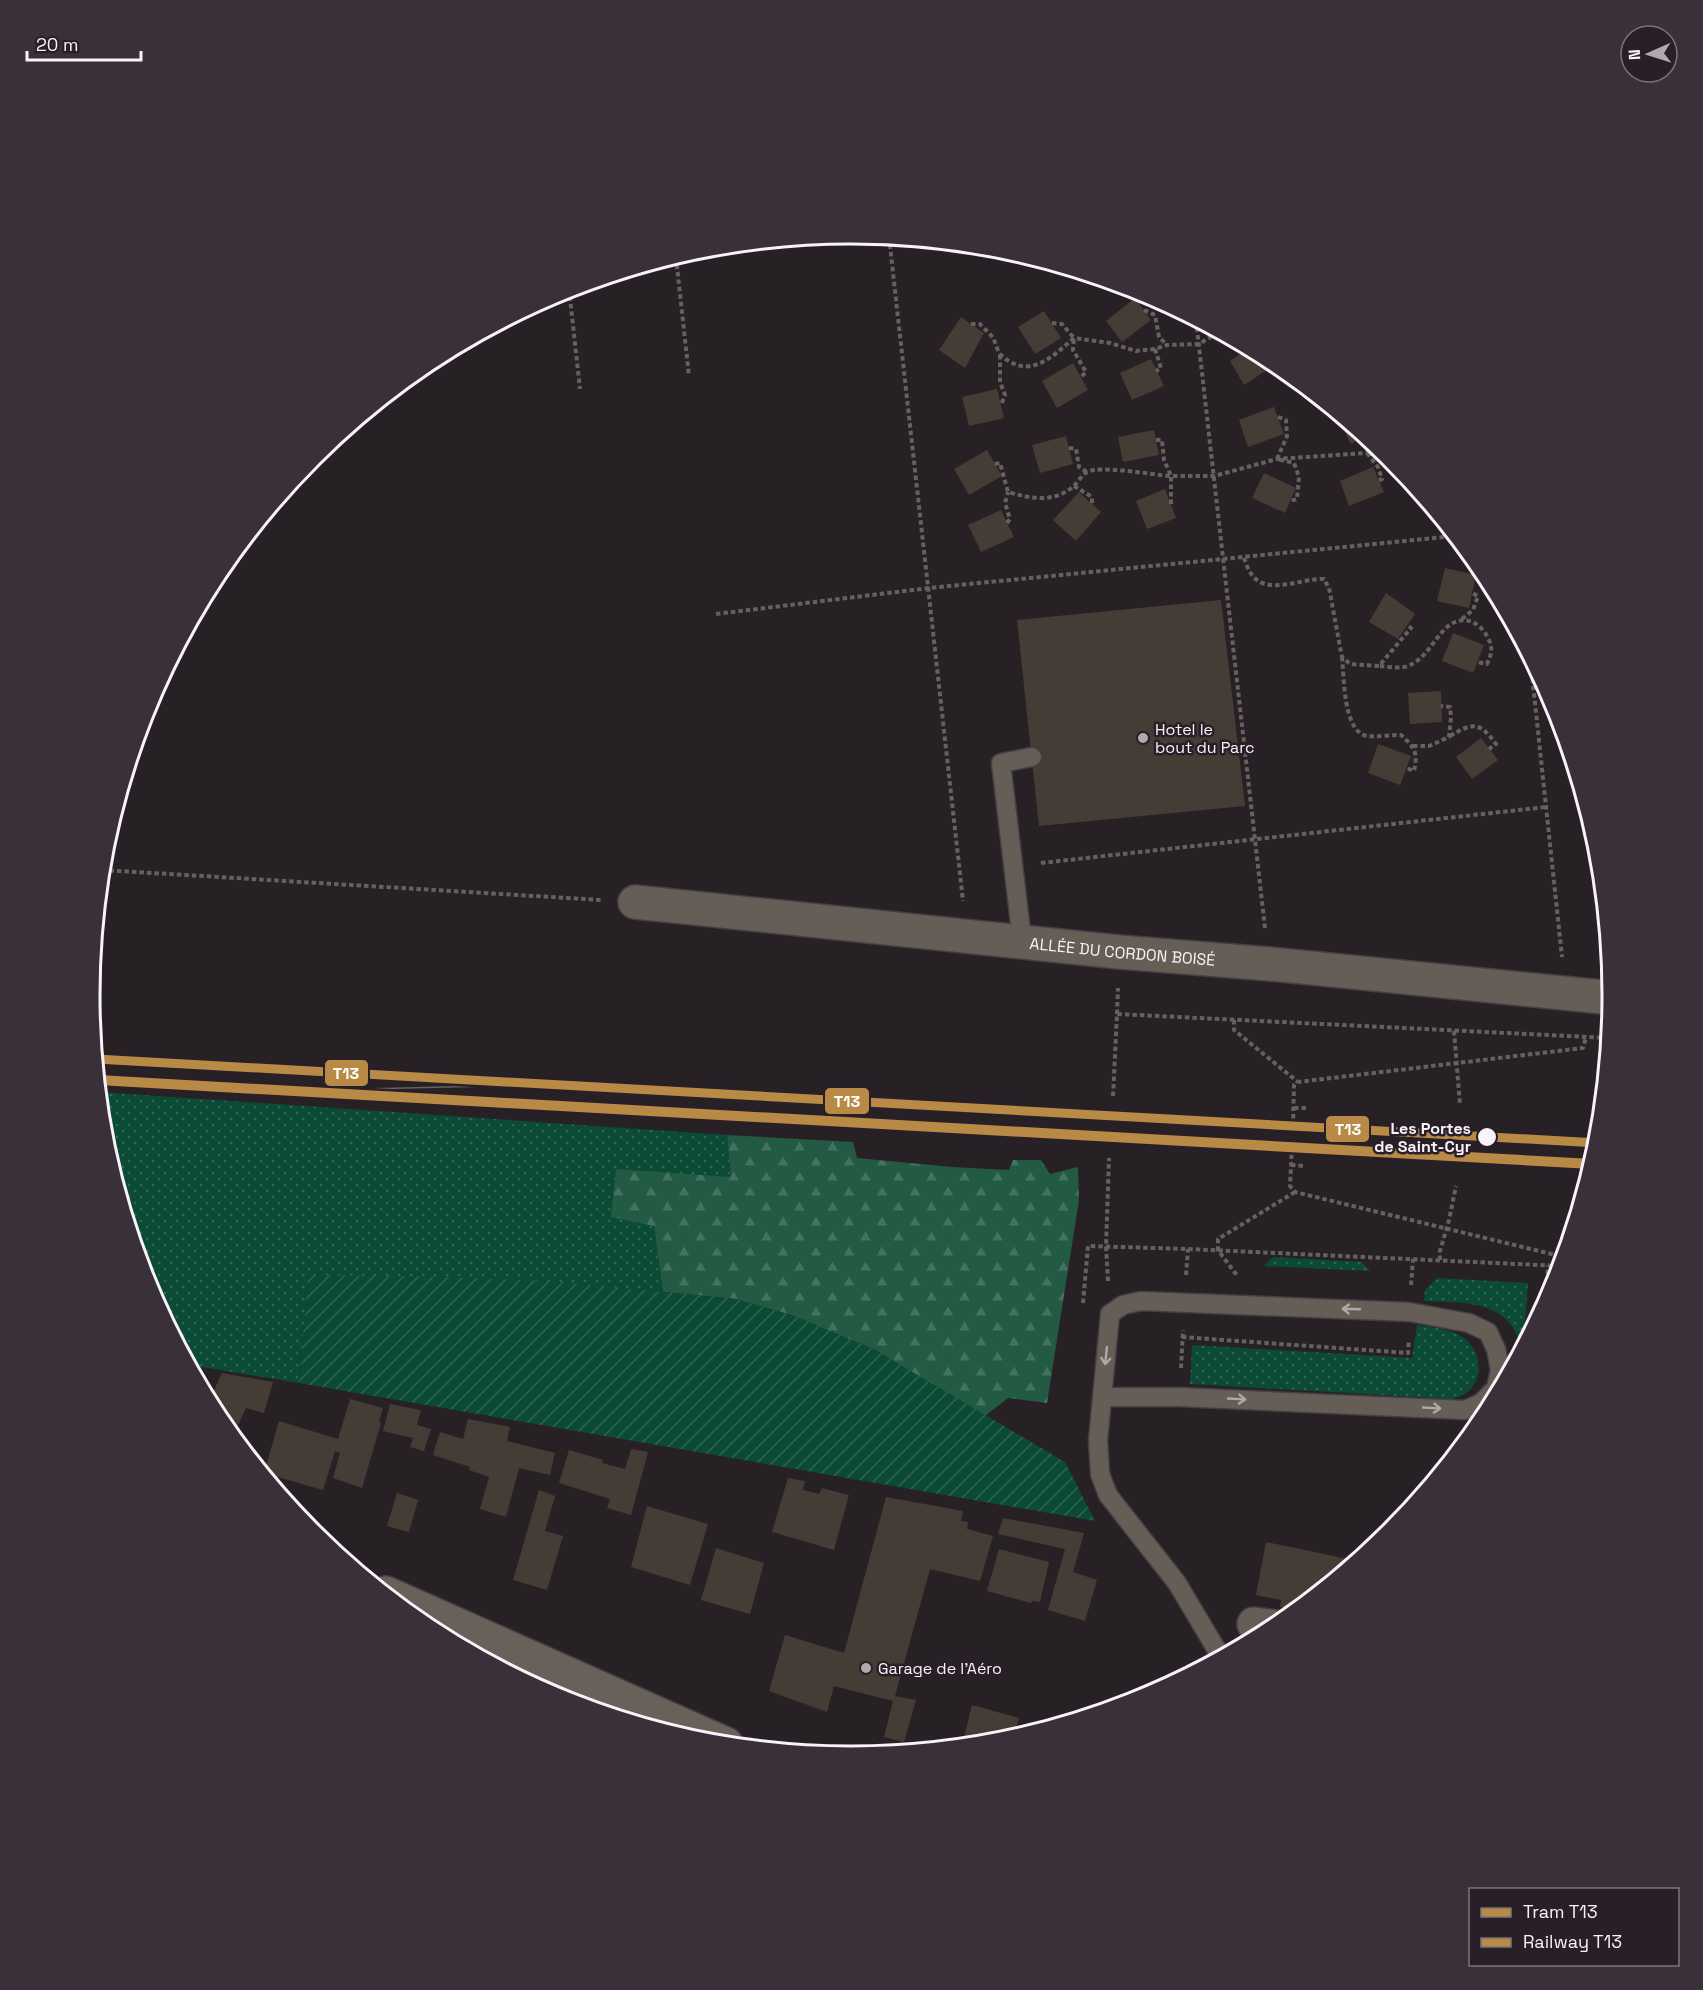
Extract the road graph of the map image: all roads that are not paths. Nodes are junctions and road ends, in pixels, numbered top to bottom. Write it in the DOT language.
graph roads {
  1 [pos="1032,757"];
  2 [pos="635,902"];
  3 [pos="1022,940"];
  4 [pos="1602,997"];
  5 [pos="1499,1376"];
  6 [pos="1102,1397"];
  7 [pos="1483,1401"];
  8 [pos="416,1606"];
  9 [pos="1217,1651"];
  10 [pos="691,1729"];
  1 -- 3 [label="lane"];
  2 -- 3 [label="street, ALLÉE DU CORDON BOISÉ"];
  3 -- 4 [label="street, ALLÉE DU CORDON BOISÉ"];
  5 -- 6 [label="lane, one-way"];
  6 -- 7 [label="lane, one-way"];
  6 -- 9 [label="lane"];
  8 -- 10 [label="main road"];
}
